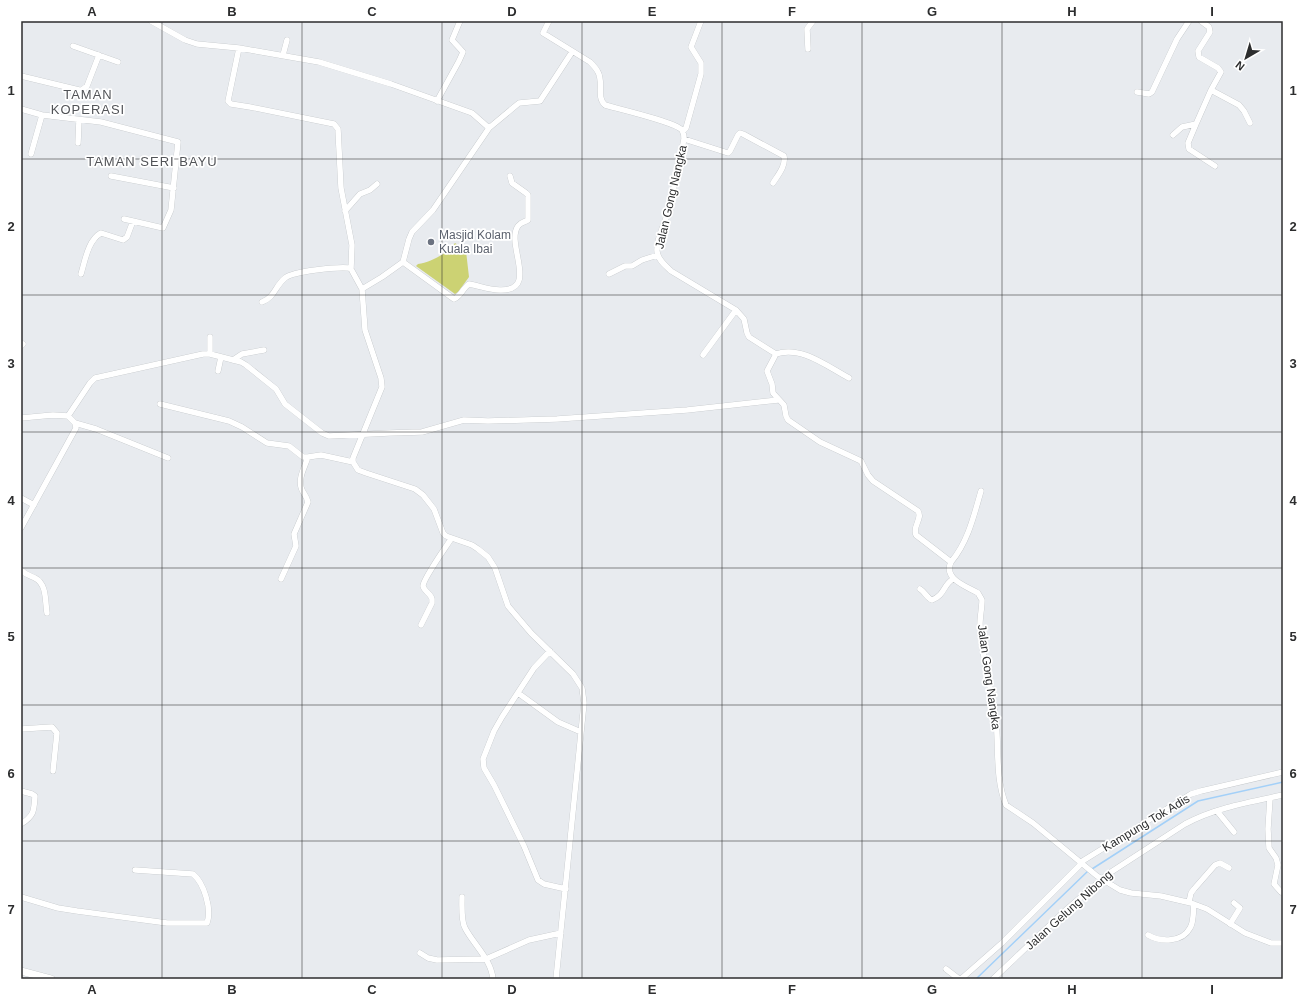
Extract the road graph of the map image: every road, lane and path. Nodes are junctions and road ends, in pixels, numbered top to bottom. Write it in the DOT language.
graph roads {
  1 [pos="151,21"];
  2 [pos="460,21"];
  3 [pos="549,21"];
  4 [pos="701,21"];
  5 [pos="813,21"];
  6 [pos="1189,21"];
  7 [pos="1201,21"];
  8 [pos="287,40"];
  9 [pos="73,46"];
  10 [pos="239,48"];
  11 [pos="808,49"];
  12 [pos="572,52"];
  13 [pos="100,55"];
  14 [pos="283,55"];
  15 [pos="118,62"];
  16 [pos="21,76"];
  17 [pos="1211,90"];
  18 [pos="1137,92"];
  19 [pos="437,101"];
  20 [pos="21,109"];
  21 [pos="42,115"];
  22 [pos="79,120"];
  23 [pos="1250,123"];
  24 [pos="1196,124"];
  25 [pos="489,128"];
  26 [pos="682,131"];
  27 [pos="1173,135"];
  28 [pos="684,139"];
  29 [pos="78,143"];
  30 [pos="31,154"];
  31 [pos="1215,166"];
  32 [pos="111,176"];
  33 [pos="510,176"];
  34 [pos="773,182"];
  35 [pos="377,184"];
  36 [pos="174,188"];
  37 [pos="346,211"];
  38 [pos="124,219"];
  39 [pos="133,221"];
  40 [pos="658,255"];
  41 [pos="403,262"];
  42 [pos="351,269"];
  43 [pos="81,274"];
  44 [pos="609,274"];
  45 [pos="362,289"];
  46 [pos="262,302"];
  47 [pos="736,310"];
  48 [pos="210,337"];
  49 [pos="264,350"];
  50 [pos="774,352"];
  51 [pos="210,354"];
  52 [pos="703,355"];
  53 [pos="221,357"];
  54 [pos="232,360"];
  55 [pos="218,371"];
  56 [pos="848,378"];
  57 [pos="778,400"];
  58 [pos="160,404"];
  59 [pos="68,416"];
  60 [pos="21,418"];
  61 [pos="75,423"];
  62 [pos="363,434"];
  63 [pos="308,457"];
  64 [pos="168,458"];
  65 [pos="353,462"];
  66 [pos="982,491"];
  67 [pos="21,498"];
  68 [pos="34,505"];
  69 [pos="21,528"];
  70 [pos="451,539"];
  71 [pos="951,562"];
  72 [pos="21,570"];
  73 [pos="282,579"];
  74 [pos="953,579"];
  75 [pos="920,589"];
  76 [pos="47,613"];
  77 [pos="421,625"];
  78 [pos="550,651"];
  79 [pos="518,693"];
  80 [pos="21,729"];
  81 [pos="581,732"];
  82 [pos="54,771"];
  83 [pos="1283,772"];
  84 [pos="21,791"];
  85 [pos="1283,795"];
  86 [pos="1270,798"];
  87 [pos="1217,811"];
  88 [pos="21,824"];
  89 [pos="1234,832"];
  90 [pos="1083,863"];
  91 [pos="1229,868"];
  92 [pos="135,870"];
  93 [pos="1100,877"];
  94 [pos="566,889"];
  95 [pos="1281,892"];
  96 [pos="21,897"];
  97 [pos="462,897"];
  98 [pos="1192,903"];
  99 [pos="1234,903"];
  100 [pos="1230,924"];
  101 [pos="561,933"];
  102 [pos="1148,935"];
  103 [pos="1283,943"];
  104 [pos="420,953"];
  105 [pos="486,959"];
  106 [pos="946,969"];
  107 [pos="21,972"];
  108 [pos="51,979"];
  109 [pos="493,979"];
  110 [pos="556,979"];
  111 [pos="960,979"];
  112 [pos="993,979"];
  1 -- 10 [label="street"];
  2 -- 19 [label="street"];
  3 -- 12 [label="street, Jalan Gong Nangka"];
  4 -- 26 [label="street"];
  5 -- 11 [label="street"];
  6 -- 18 [label="street"];
  7 -- 17 [label="street"];
  8 -- 14 [label="street"];
  9 -- 13 [label="street"];
  10 -- 14 [label="street"];
  10 -- 37 [label="street"];
  12 -- 25 [label="street"];
  12 -- 26 [label="street, Jalan Gong Nangka"];
  13 -- 15 [label="street"];
  13 -- 16 [label="street"];
  14 -- 19 [label="street"];
  17 -- 23 [label="street"];
  17 -- 24 [label="street"];
  19 -- 25 [label="street"];
  20 -- 21 [label="street"];
  21 -- 22 [label="street"];
  21 -- 30 [label="street"];
  22 -- 29 [label="street"];
  22 -- 36 [label="street"];
  24 -- 27 [label="street"];
  24 -- 31 [label="street"];
  25 -- 41 [label="street"];
  26 -- 28 [label="street, Jalan Gong Nangka"];
  28 -- 34 [label="street"];
  28 -- 40 [label="street, Jalan Gong Nangka"];
  32 -- 36 [label="street"];
  33 -- 41 [label="street"];
  35 -- 37 [label="street"];
  36 -- 39 [label="street"];
  37 -- 42 [label="street"];
  38 -- 39 [label="street"];
  39 -- 43 [label="street"];
  40 -- 44 [label="street"];
  40 -- 47 [label="street, Jalan Gong Nangka"];
  41 -- 45 [label="street"];
  42 -- 45 [label="street"];
  42 -- 46 [label="street"];
  45 -- 62 [label="street"];
  47 -- 50 [label="street, Jalan Gong Nangka"];
  47 -- 52 [label="street"];
  48 -- 51 [label="street"];
  49 -- 54 [label="street"];
  50 -- 56 [label="street"];
  50 -- 57 [label="street"];
  51 -- 53 [label="street"];
  51 -- 59 [label="street"];
  53 -- 54 [label="street"];
  53 -- 55 [label="street"];
  54 -- 62 [label="street"];
  57 -- 62 [label="street"];
  57 -- 71 [label="street"];
  58 -- 63 [label="street"];
  59 -- 60 [label="street"];
  59 -- 61 [label="street"];
  61 -- 64 [label="street"];
  61 -- 68 [label="street"];
  62 -- 65 [label="street"];
  63 -- 65 [label="street"];
  63 -- 73 [label="street"];
  65 -- 70 [label="street"];
  66 -- 71 [label="street"];
  67 -- 68 [label="street"];
  68 -- 69 [label="street"];
  70 -- 77 [label="street"];
  70 -- 78 [label="street"];
  71 -- 74 [label="street"];
  72 -- 76 [label="street"];
  74 -- 75 [label="street"];
  74 -- 90 [label="street, Jalan Gong Nangka"];
  78 -- 79 [label="street"];
  78 -- 81 [label="street"];
  79 -- 81 [label="street"];
  79 -- 94 [label="street"];
  80 -- 82 [label="street"];
  81 -- 94 [label="street"];
  83 -- 90 [label="street, Kampung Tok Adis"];
  84 -- 88 [label="street"];
  85 -- 86 [label="street, Jalan Gelung Nibong"];
  86 -- 87 [label="street, Jalan Gelung Nibong"];
  86 -- 95 [label="street"];
  87 -- 89 [label="street"];
  87 -- 93 [label="street, Jalan Gelung Nibong"];
  90 -- 93 [label="street, Jalan Gong Nangka"];
  90 -- 111 [label="street, Kampung Tok Adis"];
  91 -- 98 [label="street"];
  92 -- 96 [label="street"];
  93 -- 98 [label="street, Jalan Gong Nangka"];
  93 -- 112 [label="street, Jalan Gelung Nibong"];
  94 -- 101 [label="street"];
  97 -- 105 [label="street"];
  98 -- 100 [label="street, Jalan Gong Nangka"];
  98 -- 102 [label="street"];
  99 -- 100 [label="street"];
  100 -- 103 [label="street, Jalan Gong Nangka"];
  101 -- 105 [label="street"];
  101 -- 110 [label="street"];
  104 -- 105 [label="street"];
  105 -- 109 [label="street"];
  106 -- 111 [label="street"];
  107 -- 108 [label="street"];
}
